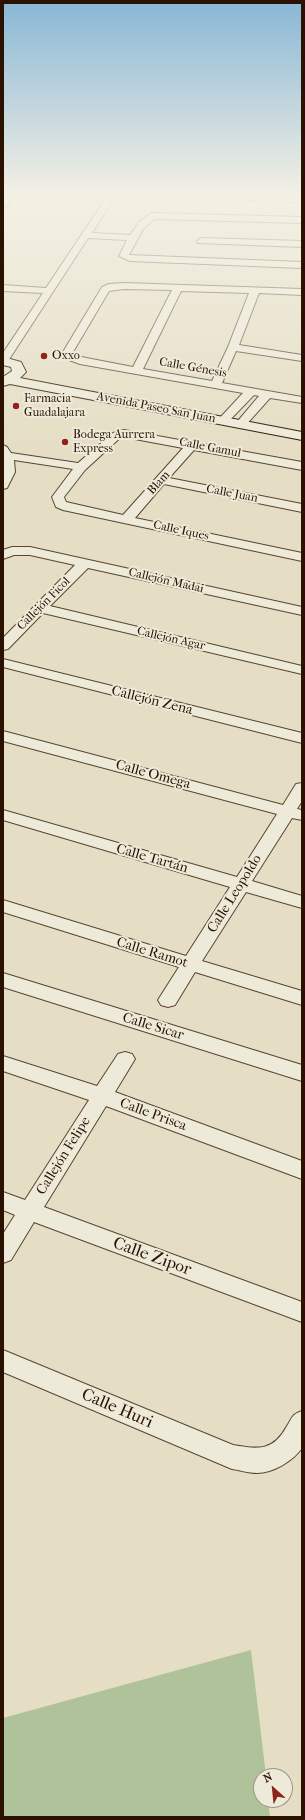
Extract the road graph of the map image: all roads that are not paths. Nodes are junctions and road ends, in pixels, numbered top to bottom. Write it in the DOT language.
graph roads {
  1 [pos="57,280"];
  2 [pos="3,288"];
  3 [pos="178,288"];
  4 [pos="50,291"];
  5 [pos="255,291"];
  6 [pos="302,292"];
  7 [pos="233,347"];
  8 [pos="302,358"];
  9 [pos="3,361"];
  10 [pos="136,372"];
  11 [pos="11,378"];
  12 [pos="215,385"];
  13 [pos="251,391"];
  14 [pos="267,394"];
  15 [pos="302,398"];
  16 [pos="227,417"];
  17 [pos="244,420"];
  18 [pos="302,426"];
  19 [pos="302,436"];
  20 [pos="192,445"];
  21 [pos="5,458"];
  22 [pos="302,466"];
  23 [pos="77,472"];
  24 [pos="161,480"];
  25 [pos="3,485"];
  26 [pos="302,508"];
  27 [pos="126,520"];
  28 [pos="3,555"];
  29 [pos="302,557"];
  30 [pos="85,563"];
  31 [pos="40,608"];
  32 [pos="302,611"];
  33 [pos="3,646"];
  34 [pos="3,663"];
  35 [pos="302,670"];
  36 [pos="3,736"];
  37 [pos="302,738"];
  38 [pos="302,788"];
  39 [pos="294,813"];
  40 [pos="3,816"];
  41 [pos="241,885"];
  42 [pos="302,902"];
  43 [pos="3,906"];
  44 [pos="190,965"];
  45 [pos="3,980"];
  46 [pos="302,998"];
  47 [pos="168,1000"];
  48 [pos="125,1059"];
  49 [pos="3,1064"];
  50 [pos="302,1074"];
  51 [pos="102,1096"];
  52 [pos="302,1170"];
  53 [pos="3,1201"];
  54 [pos="29,1211"];
  55 [pos="3,1253"];
  56 [pos="302,1312"];
  57 [pos="3,1361"];
  58 [pos="302,1423"];
  1 -- 4 [label="street"];
  2 -- 4 [label="street"];
  3 -- 5 [label="street"];
  3 -- 10 [label="street"];
  3 -- 10 [label="street, Calle Génesis"];
  4 -- 9 [label="street"];
  5 -- 6 [label="street"];
  5 -- 7 [label="street"];
  7 -- 8 [label="street"];
  7 -- 12 [label="street"];
  9 -- 11 [label="street"];
  10 -- 12 [label="street, Calle Génesis"];
  11 -- 16 [label="street, Avenida Paseo San Juan"];
  12 -- 13 [label="street, Calle Génesis"];
  13 -- 14 [label="street, Calle Génesis"];
  13 -- 16 [label="street"];
  14 -- 15 [label="street, Calle Génesis"];
  14 -- 17 [label="street"];
  16 -- 17 [label="street, Avenida Paseo San Juan"];
  17 -- 18 [label="street, Avenida Paseo San Juan"];
  17 -- 19 [label="street, Avenida Paseo San Juan"];
  20 -- 22 [label="street, Calle Gamul"];
  20 -- 23 [label="street, Calle Gamul"];
  20 -- 24 [label="street, Blam"];
  21 -- 23 [label="street"];
  21 -- 25 [label="street"];
  23 -- 27 [label="street, Calle Iques"];
  24 -- 26 [label="street, Calle Juan"];
  24 -- 27 [label="street, Blam"];
  27 -- 29 [label="street, Calle Iques"];
  28 -- 30 [label="street, Callejón Madai"];
  30 -- 31 [label="street, Callejón Ficol"];
  30 -- 32 [label="street, Callejón Madai"];
  31 -- 33 [label="street, Callejón Ficol"];
  31 -- 35 [label="street, Callejón Agar"];
  34 -- 37 [label="street, Callejón Zena"];
  36 -- 39 [label="street, Calle Omega"];
  38 -- 39 [label="street, Calle Leopoldo"];
  39 -- 41 [label="street, Calle Leopoldo"];
  40 -- 41 [label="street, Calle Tartán"];
  41 -- 42 [label="street, Calle Tartán"];
  41 -- 44 [label="street, Calle Leopoldo"];
  43 -- 44 [label="street, Calle Ramot"];
  44 -- 46 [label="street, Calle Ramot"];
  44 -- 47 [label="street, Calle Leopoldo"];
  45 -- 50 [label="street, Calle Sicar"];
  48 -- 51 [label="street, Callejón Felipe"];
  49 -- 51 [label="street, Calle Prisca"];
  51 -- 52 [label="street, Calle Prisca"];
  51 -- 54 [label="street, Callejón Felipe"];
  53 -- 54 [label="street, Calle Zipor"];
  54 -- 55 [label="street, Callejón Felipe"];
  54 -- 56 [label="street, Calle Zipor"];
  57 -- 58 [label="street, Calle Huri"];
}
